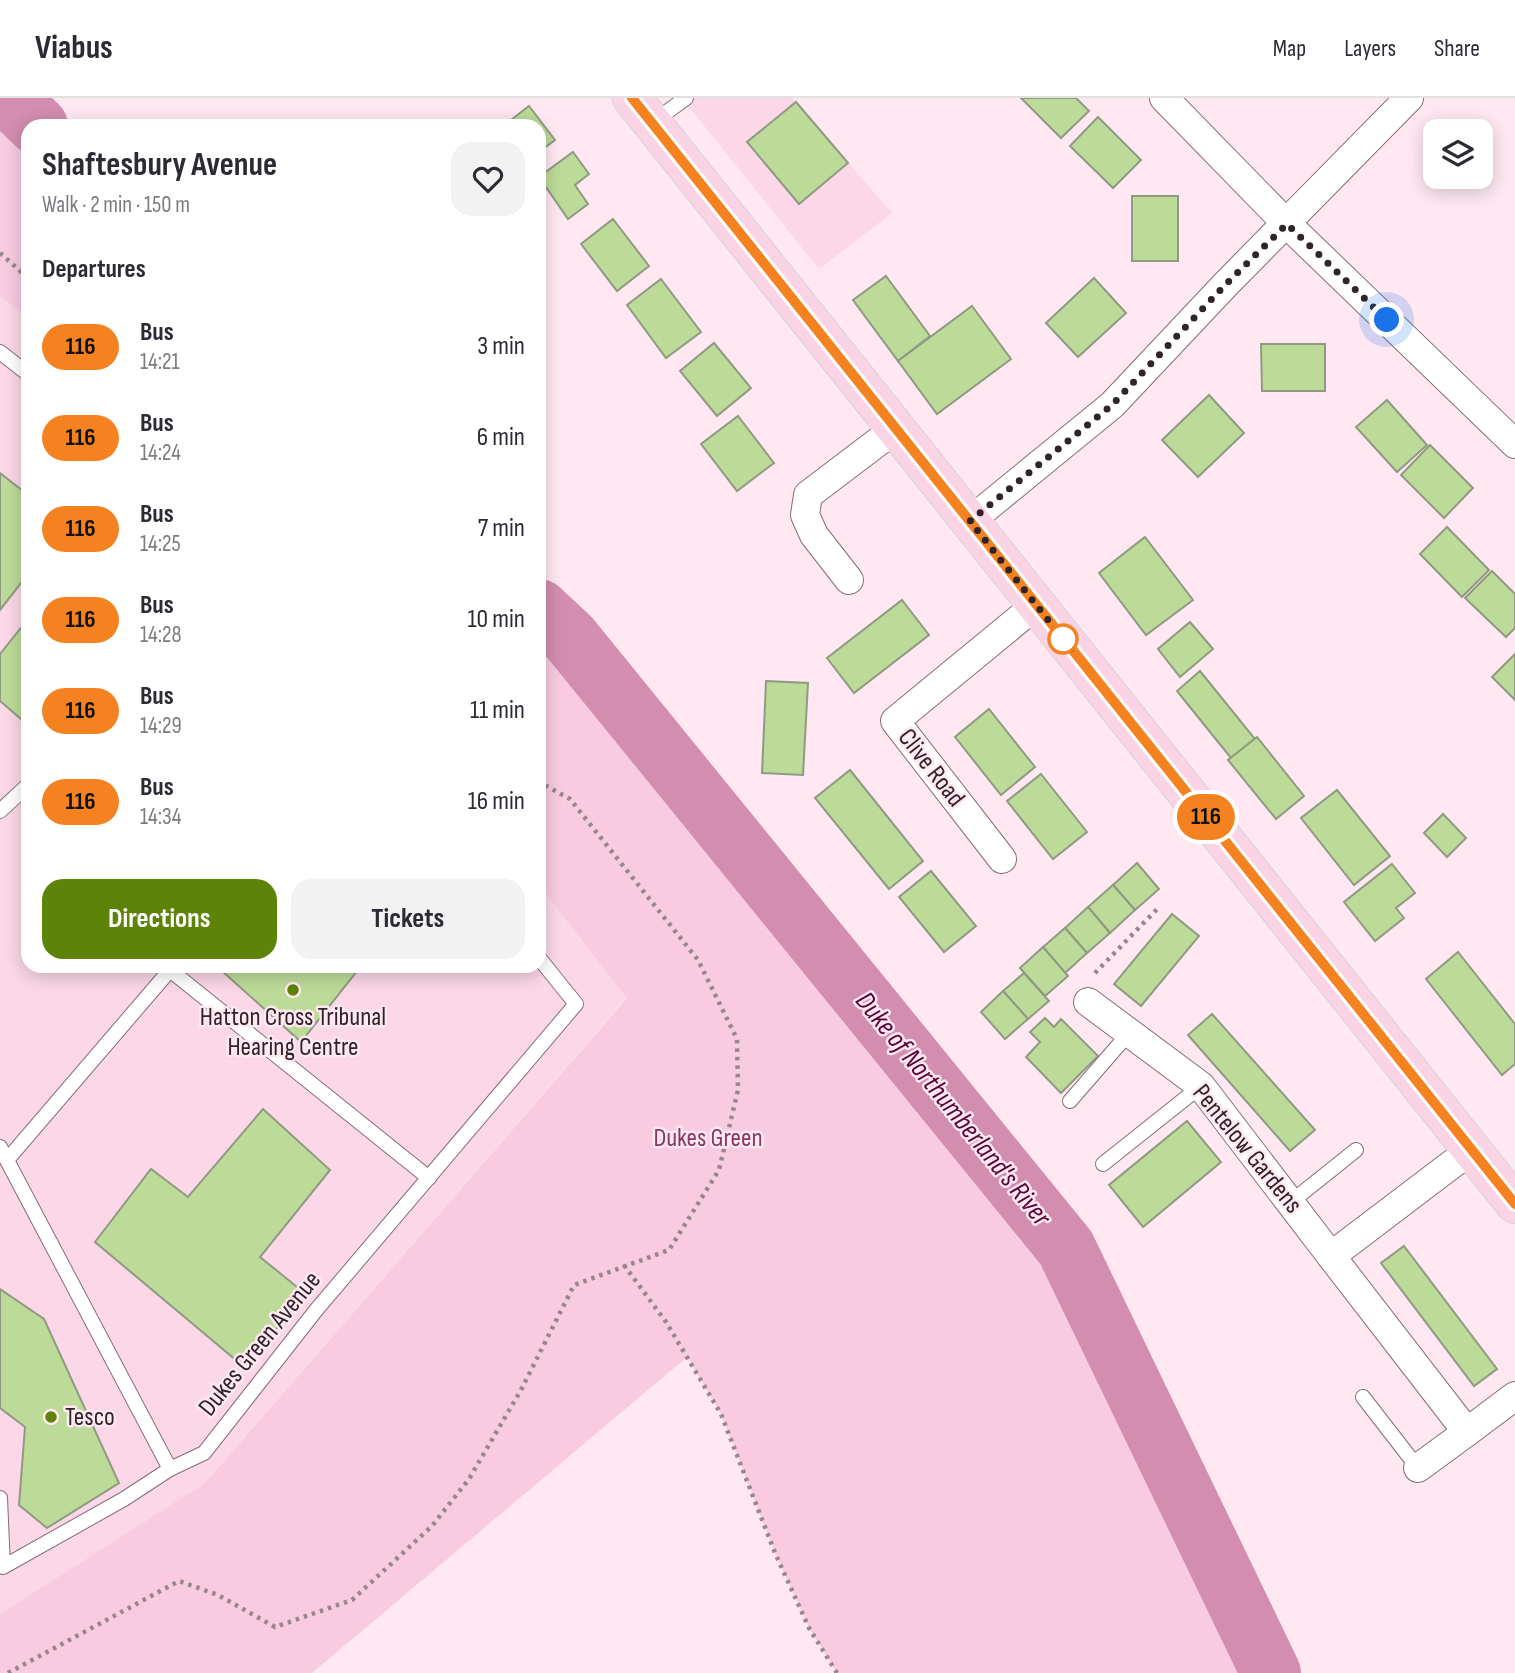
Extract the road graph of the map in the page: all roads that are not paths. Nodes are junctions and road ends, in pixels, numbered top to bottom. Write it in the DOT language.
graph roads {
  1 [pos="686,98"];
  2 [pos="1164,98"];
  3 [pos="1409,98"];
  4 [pos="642,110"];
  5 [pos="1287,224"];
  6 [pos="0,352"];
  7 [pos="21,368"];
  8 [pos="895,429"];
  9 [pos="1515,444"];
  10 [pos="970,521"];
  11 [pos="849,580"];
  12 [pos="1036,605"];
  13 [pos="21,790"];
  14 [pos="3,804"];
  15 [pos="1002,859"];
  16 [pos="546,967"];
  17 [pos="163,973"];
  18 [pos="173,973"];
  19 [pos="1088,991"];
  20 [pos="1129,1033"];
  21 [pos="1201,1086"];
  22 [pos="1070,1101"];
  23 [pos="1472,1149"];
  24 [pos="1356,1150"];
  25 [pos="4,1154"];
  26 [pos="1103,1164"];
  27 [pos="429,1178"];
  28 [pos="1291,1202"];
  29 [pos="1515,1204"];
  30 [pos="1331,1256"];
  31 [pos="1515,1396"];
  32 [pos="1363,1397"];
  33 [pos="1467,1432"];
  34 [pos="1418,1468"];
  35 [pos="170,1469"];
  36 [pos="0,1498"];
  1 -- 4 [label="lane"];
  2 -- 5 [label="street"];
  3 -- 5 [label="street"];
  4 -- 8 [label="main road"];
  5 -- 9 [label="street"];
  5 -- 10 [label="street"];
  6 -- 7 [label="lane"];
  8 -- 10 [label="main road"];
  8 -- 11 [label="street"];
  10 -- 12 [label="main road"];
  12 -- 15 [label="street, Clive Road"];
  12 -- 23 [label="main road"];
  13 -- 14 [label="lane"];
  16 -- 27 [label="lane, Dukes Green Avenue"];
  17 -- 25 [label="lane"];
  18 -- 27 [label="lane"];
  19 -- 20 [label="street, Pentelow Gardens"];
  20 -- 21 [label="street, Pentelow Gardens"];
  20 -- 22 [label="lane"];
  21 -- 26 [label="lane"];
  21 -- 28 [label="street, Pentelow Gardens"];
  23 -- 29 [label="main road"];
  23 -- 30 [label="street"];
  24 -- 28 [label="lane"];
  25 -- 35 [label="lane"];
  27 -- 35 [label="lane, Dukes Green Avenue"];
  28 -- 30 [label="street, Pentelow Gardens"];
  30 -- 33 [label="street, Pentelow Gardens"];
  31 -- 33 [label="street"];
  32 -- 34 [label="lane"];
  33 -- 34 [label="street"];
  35 -- 36 [label="lane, Dukes Green Avenue"];
}
